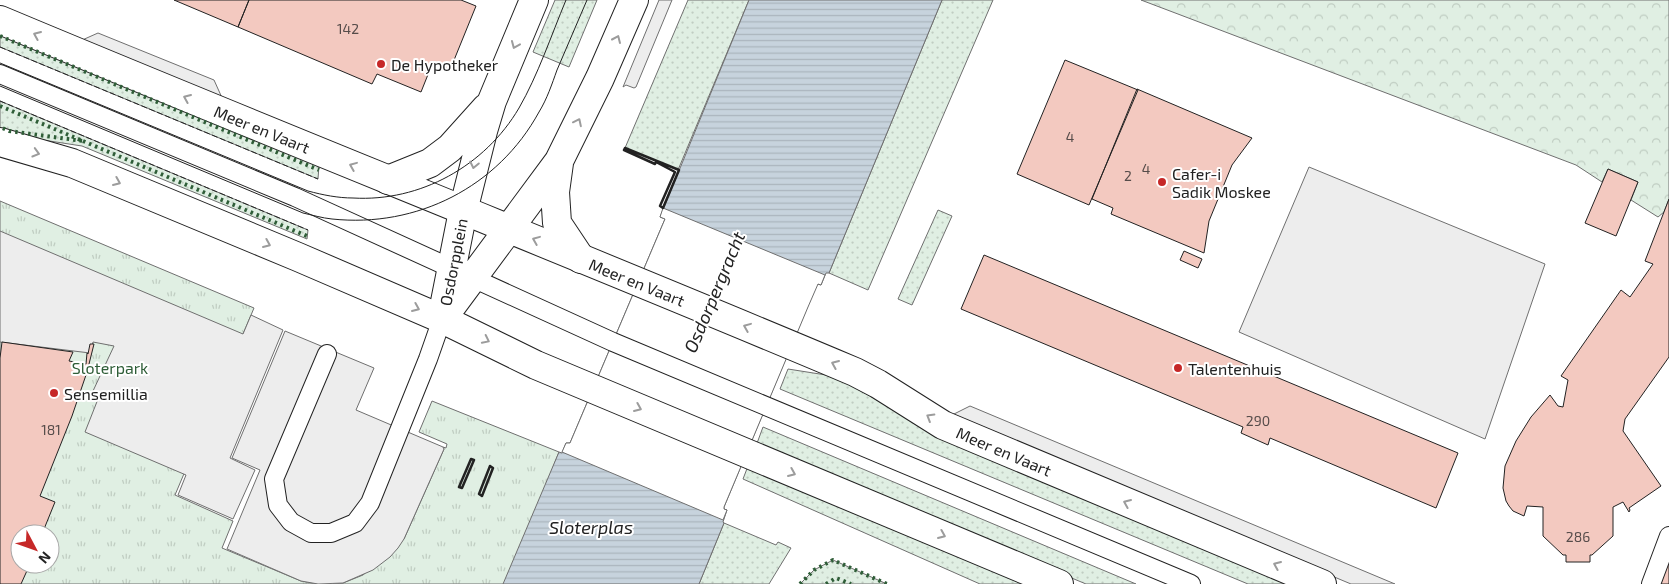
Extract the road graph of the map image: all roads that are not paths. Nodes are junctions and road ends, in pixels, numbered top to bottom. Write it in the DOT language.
graph roads {
  1 [pos="534,0"];
  2 [pos="634,0"];
  3 [pos="0,20"];
  4 [pos="0,74"];
  5 [pos="492,101"];
  6 [pos="0,142"];
  7 [pos="559,161"];
  8 [pos="388,180"];
  9 [pos="463,211"];
  10 [pos="508,229"];
  11 [pos="581,259"];
  12 [pos="462,273"];
  13 [pos="442,319"];
  14 [pos="327,354"];
  15 [pos="1669,536"];
  16 [pos="1059,584"];
  17 [pos="1192,584"];
  18 [pos="1322,584"];
  19 [pos="1651,584"];
  1 -- 5 [label="main road, Osdorpplein, one-way"];
  7 -- 2 [label="main road, Osdorpplein, one-way"];
  8 -- 3 [label="main road, Meer en Vaart, one-way"];
  4 -- 12 [label="lane"];
  5 -- 8 [label="main road, Osdorpplein"];
  5 -- 9 [label="main road, Osdorpplein, one-way"];
  6 -- 13 [label="main road, one-way"];
  7 -- 10 [label="main road, Osdorpplein"];
  7 -- 11 [label="main road, Osdorpplein"];
  8 -- 9 [label="main road, Meer en Vaart"];
  9 -- 10 [label="main road, Meer en Vaart"];
  9 -- 12 [label="main road, Osdorpplein"];
  11 -- 10 [label="main road, Meer en Vaart, one-way"];
  10 -- 12 [label="main road, Osdorpplein"];
  18 -- 11 [label="main road, Meer en Vaart, one-way"];
  12 -- 13 [label="main road, Osdorpplein"];
  12 -- 17 [label="lane"];
  13 -- 14 [label="lane"];
  13 -- 16 [label="main road, one-way"];
  15 -- 19 [label="lane"];
}
